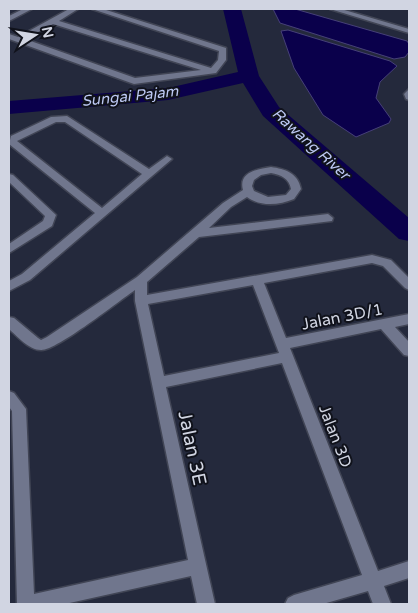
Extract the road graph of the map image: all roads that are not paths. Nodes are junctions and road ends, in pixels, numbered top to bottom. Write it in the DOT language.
graph roads {
  1 [pos="28,9"];
  2 [pos="74,9"];
  3 [pos="96,9"];
  4 [pos="334,9"];
  5 [pos="372,9"];
  6 [pos="362,17"];
  7 [pos="9,19"];
  8 [pos="52,21"];
  9 [pos="409,31"];
  10 [pos="9,36"];
  11 [pos="20,40"];
  12 [pos="213,71"];
  13 [pos="409,92"];
  14 [pos="409,97"];
  15 [pos="167,158"];
  16 [pos="149,174"];
  17 [pos="9,177"];
  18 [pos="248,191"];
  19 [pos="102,213"];
  20 [pos="328,218"];
  21 [pos="196,233"];
  22 [pos="9,250"];
  23 [pos="141,280"];
  24 [pos="257,280"];
  25 [pos="409,285"];
  26 [pos="9,287"];
  27 [pos="141,300"];
  28 [pos="409,319"];
  29 [pos="9,322"];
  30 [pos="384,324"];
  31 [pos="284,350"];
  32 [pos="409,351"];
  33 [pos="159,384"];
  34 [pos="9,397"];
  35 [pos="14,413"];
  36 [pos="198,566"];
  37 [pos="409,570"];
  38 [pos="373,582"];
  39 [pos="26,604"];
  40 [pos="206,604"];
  41 [pos="294,604"];
  42 [pos="382,604"];
  1 -- 7 [label="street"];
  2 -- 8 [label="street"];
  3 -- 12 [label="street"];
  4 -- 6 [label="street"];
  5 -- 6 [label="street"];
  6 -- 9 [label="street"];
  8 -- 11 [label="street"];
  8 -- 12 [label="street"];
  10 -- 11 [label="street"];
  11 -- 12 [label="street"];
  13 -- 14 [label="street"];
  15 -- 16 [label="street"];
  16 -- 19 [label="street"];
  16 -- 19 [label="street"];
  17 -- 22 [label="street"];
  18 -- 21 [label="street"];
  19 -- 26 [label="street"];
  20 -- 21 [label="street"];
  21 -- 23 [label="street"];
  23 -- 27 [label="street, Jalan 3E"];
  23 -- 29 [label="street"];
  24 -- 25 [label="street"];
  24 -- 27 [label="street"];
  24 -- 31 [label="street, Jalan 3D"];
  27 -- 33 [label="street, Jalan 3E"];
  28 -- 30 [label="street, Jalan 3D/1"];
  30 -- 31 [label="street, Jalan 3D/1"];
  30 -- 32 [label="street"];
  31 -- 33 [label="street, Jalan 3D/1"];
  31 -- 38 [label="street, Jalan 3D"];
  33 -- 36 [label="street, Jalan 3E"];
  34 -- 35 [label="street"];
  35 -- 39 [label="street"];
  36 -- 39 [label="street"];
  36 -- 40 [label="street, Jalan 3E"];
  37 -- 38 [label="street"];
  38 -- 41 [label="street"];
  38 -- 42 [label="street, Jalan 3D"];
}
